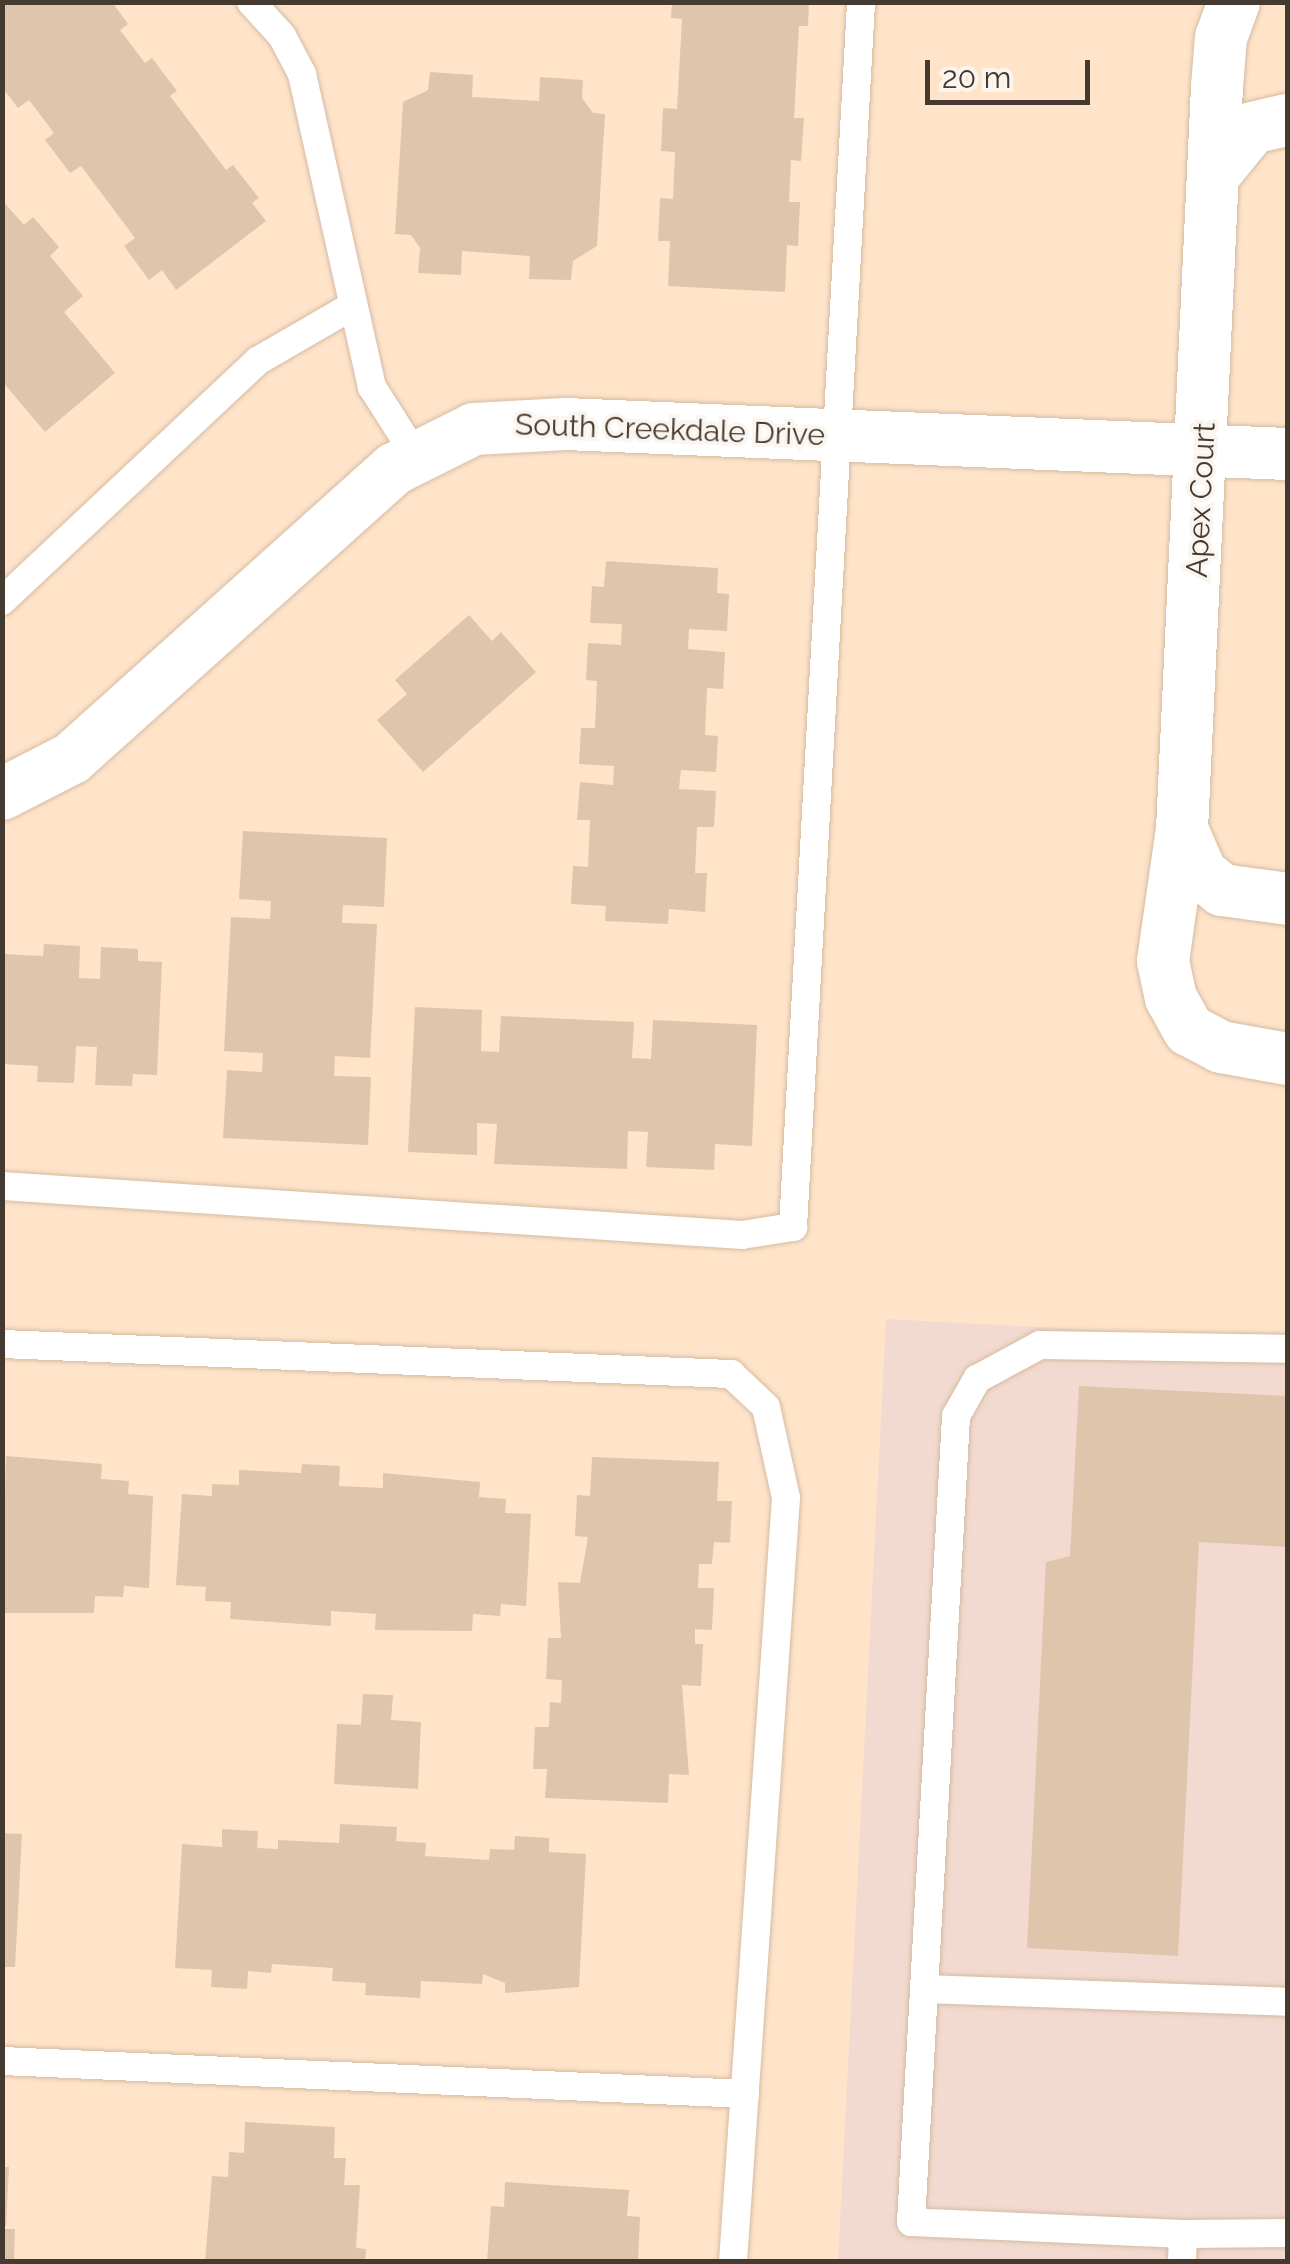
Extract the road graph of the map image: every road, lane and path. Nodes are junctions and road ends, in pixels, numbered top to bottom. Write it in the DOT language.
graph roads {
  1 [pos="251,2"];
  2 [pos="860,2"];
  3 [pos="1234,2"];
  4 [pos="1288,120"];
  5 [pos="1218,170"];
  6 [pos="352,306"];
  7 [pos="837,435"];
  8 [pos="1204,451"];
  9 [pos="1288,454"];
  10 [pos="416,456"];
  11 [pos="2,602"];
  12 [pos="2,794"];
  13 [pos="1182,829"];
  14 [pos="1288,899"];
  15 [pos="1288,1059"];
  16 [pos="2,1186"];
  17 [pos="2,1344"];
  18 [pos="1288,1350"];
  19 [pos="924,1989"];
  20 [pos="1288,2002"];
  21 [pos="2,2061"];
  22 [pos="745,2094"];
  23 [pos="1288,2233"];
  24 [pos="1182,2248"];
  25 [pos="734,2262"];
  1 -- 6 [label="lane"];
  2 -- 7 [label="lane"];
  3 -- 5 [label="street, Apex Court"];
  4 -- 5 [label="street"];
  5 -- 8 [label="street, Apex Court"];
  6 -- 10 [label="lane"];
  6 -- 11 [label="lane"];
  7 -- 8 [label="street, South Creekdale Drive"];
  7 -- 10 [label="street, South Creekdale Drive"];
  7 -- 16 [label="lane"];
  8 -- 9 [label="street, South Creekdale Drive"];
  8 -- 13 [label="street, Apex Court"];
  10 -- 12 [label="street, South Creekdale Drive"];
  13 -- 14 [label="street, Apex Court"];
  13 -- 15 [label="street, Apex Court"];
  17 -- 22 [label="lane"];
  18 -- 19 [label="lane"];
  19 -- 20 [label="lane"];
  19 -- 24 [label="lane"];
  21 -- 22 [label="lane"];
  22 -- 25 [label="lane"];
  23 -- 24 [label="lane"];
}
